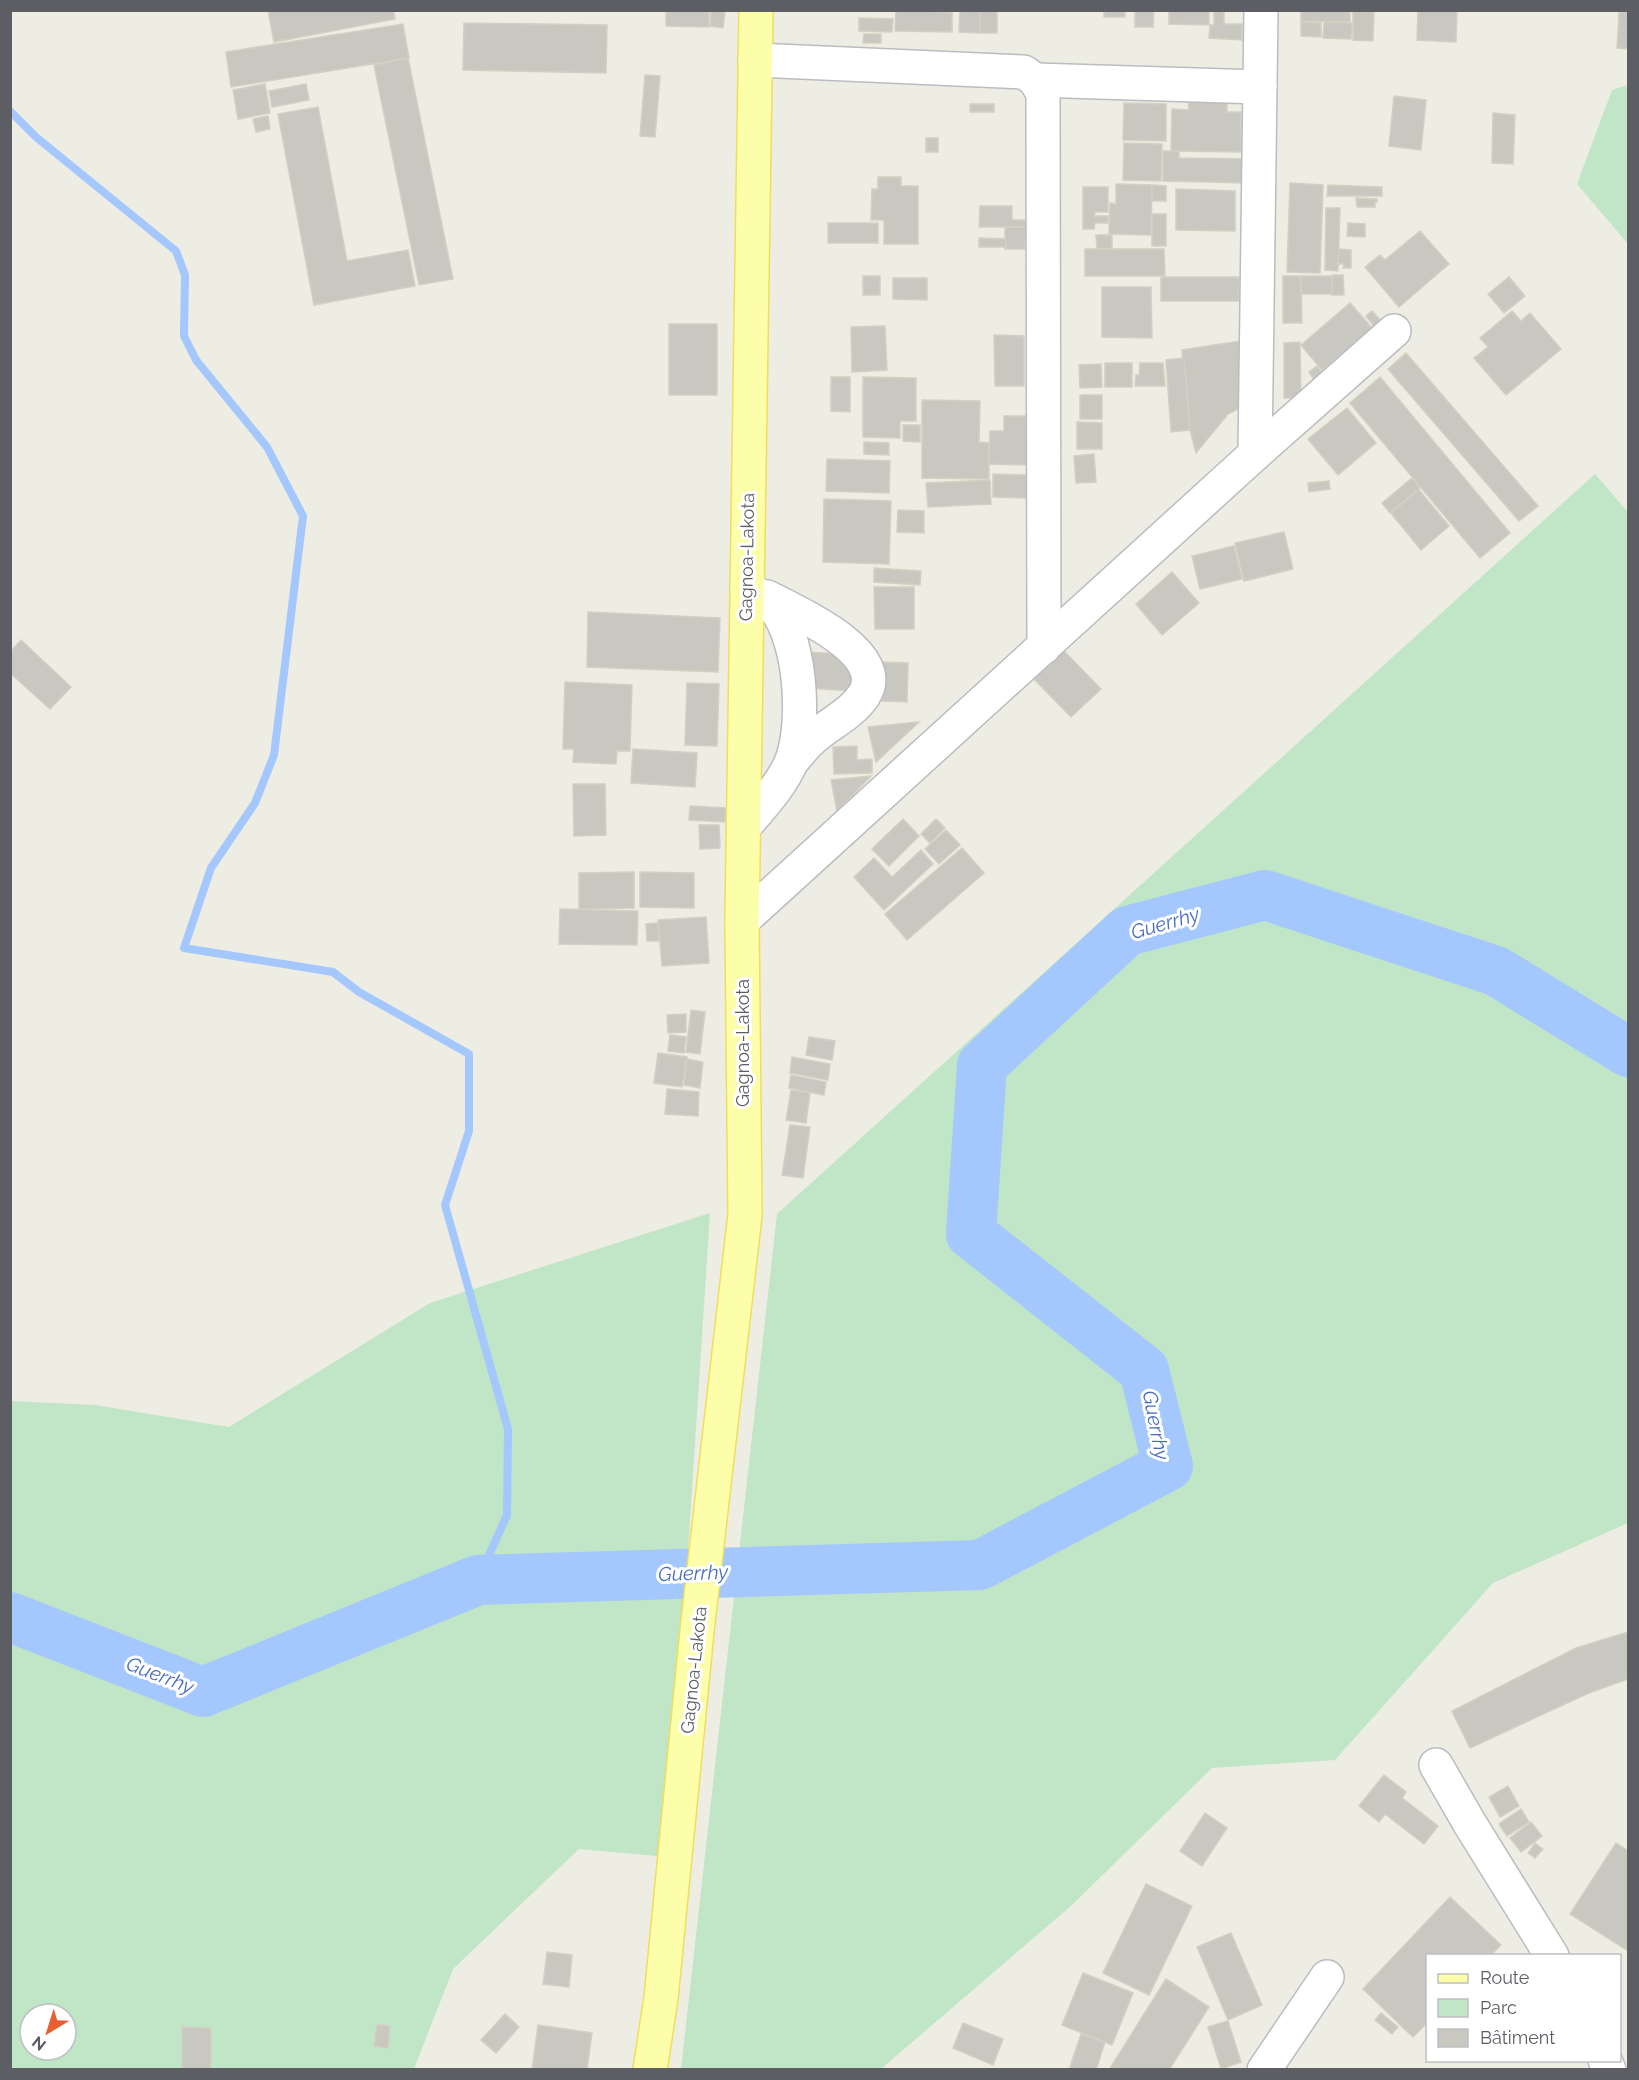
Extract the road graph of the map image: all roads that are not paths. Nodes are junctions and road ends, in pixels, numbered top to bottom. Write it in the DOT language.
graph roads {
  1 [pos="756,10"];
  2 [pos="1261,10"];
  3 [pos="754,60"];
  4 [pos="1035,80"];
  5 [pos="1260,87"];
  6 [pos="1394,331"];
  7 [pos="1255,454"];
  8 [pos="747,587"];
  9 [pos="1044,647"];
  10 [pos="792,760"];
  11 [pos="744,827"];
  12 [pos="742,921"];
  13 [pos="1436,1765"];
  14 [pos="1551,1954"];
  15 [pos="1327,1977"];
  16 [pos="650,2070"];
  17 [pos="1264,2070"];
  1 -- 3 [label="main road, Gagnoa-Lakota"];
  2 -- 5 [label="street"];
  3 -- 4 [label="street"];
  3 -- 8 [label="main road, Gagnoa-Lakota"];
  4 -- 5 [label="street"];
  4 -- 9 [label="street"];
  5 -- 7 [label="street"];
  6 -- 7 [label="street"];
  7 -- 9 [label="street"];
  8 -- 10 [label="street"];
  8 -- 10 [label="street"];
  8 -- 11 [label="main road, Gagnoa-Lakota"];
  9 -- 12 [label="street"];
  10 -- 11 [label="street"];
  11 -- 12 [label="main road, Gagnoa-Lakota"];
  12 -- 16 [label="main road, Gagnoa-Lakota"];
  13 -- 14 [label="street"];
  15 -- 17 [label="street"];
}
